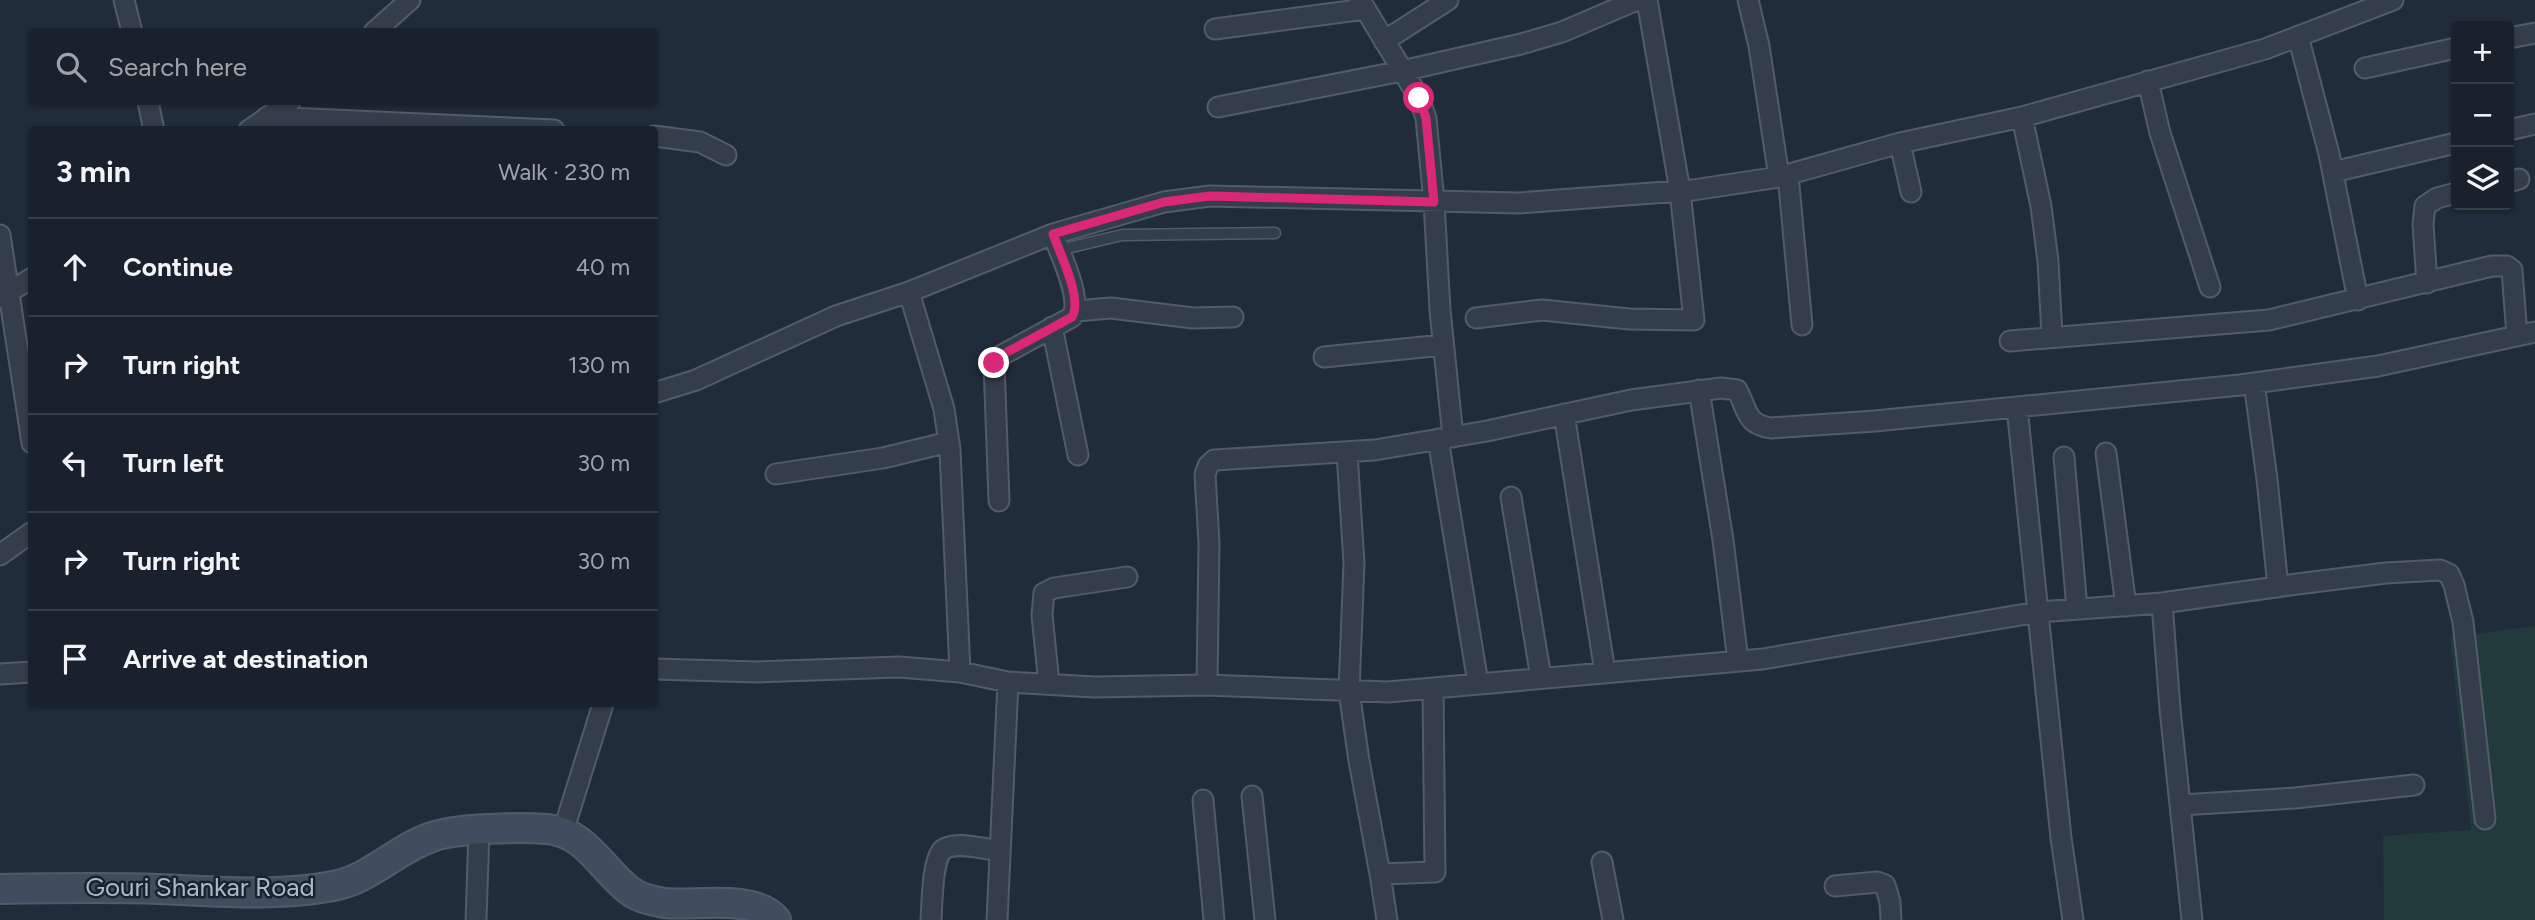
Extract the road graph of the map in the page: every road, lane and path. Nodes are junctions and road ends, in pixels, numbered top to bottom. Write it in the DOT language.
graph roads {
  1 [pos="124,0"];
  2 [pos="410,0"];
  3 [pos="1448,0"];
  4 [pos="1637,0"];
  5 [pos="1647,0"];
  6 [pos="1748,0"];
  7 [pos="2393,0"];
  8 [pos="1363,4"];
  9 [pos="131,28"];
  10 [pos="378,28"];
  11 [pos="1215,29"];
  12 [pos="2535,33"];
  13 [pos="2298,36"];
  14 [pos="2514,37"];
  15 [pos="1384,41"];
  16 [pos="2451,49"];
  17 [pos="2365,68"];
  18 [pos="1402,71"];
  19 [pos="2148,81"];
  20 [pos="149,105"];
  21 [pos="285,105"];
  22 [pos="1218,107"];
  23 [pos="267,117"];
  24 [pos="2022,117"];
  25 [pos="2535,124"];
  26 [pos="325,125"];
  27 [pos="153,126"];
  28 [pos="254,126"];
  29 [pos="371,126"];
  30 [pos="2514,129"];
  31 [pos="658,137"];
  32 [pos="1900,143"];
  33 [pos="2451,144"];
  34 [pos="726,155"];
  35 [pos="2333,172"];
  36 [pos="1784,176"];
  37 [pos="1681,191"];
  38 [pos="1911,192"];
  39 [pos="2451,194"];
  40 [pos="1434,202"];
  41 [pos="1275,233"];
  42 [pos="0,235"];
  43 [pos="1056,242"];
  44 [pos="28,281"];
  45 [pos="2427,282"];
  46 [pos="2210,287"];
  47 [pos="909,292"];
  48 [pos="5,295"];
  49 [pos="2358,300"];
  50 [pos="1076,311"];
  51 [pos="1233,317"];
  52 [pos="1476,318"];
  53 [pos="1802,325"];
  54 [pos="1052,327"];
  55 [pos="2526,334"];
  56 [pos="2052,336"];
  57 [pos="2010,341"];
  58 [pos="1443,345"];
  59 [pos="1324,357"];
  60 [pos="2254,383"];
  61 [pos="1699,390"];
  62 [pos="658,392"];
  63 [pos="2018,407"];
  64 [pos="1564,414"];
  65 [pos="28,421"];
  66 [pos="1445,438"];
  67 [pos="949,442"];
  68 [pos="1347,453"];
  69 [pos="2106,453"];
  70 [pos="1078,455"];
  71 [pos="2064,457"];
  72 [pos="776,474"];
  73 [pos="1511,497"];
  74 [pos="999,501"];
  75 [pos="28,535"];
  76 [pos="0,555"];
  77 [pos="1126,577"];
  78 [pos="2278,587"];
  79 [pos="2162,603"];
  80 [pos="2126,606"];
  81 [pos="2077,609"];
  82 [pos="2038,612"];
  83 [pos="1738,661"];
  84 [pos="658,669"];
  85 [pos="28,671"];
  86 [pos="960,672"];
  87 [pos="1605,672"];
  88 [pos="0,674"];
  89 [pos="1541,678"];
  90 [pos="1008,682"];
  91 [pos="1049,684"];
  92 [pos="1478,684"];
  93 [pos="1207,685"];
  94 [pos="1433,688"];
  95 [pos="1349,691"];
  96 [pos="602,707"];
  97 [pos="2414,785"];
  98 [pos="1252,796"];
  99 [pos="1203,800"];
  100 [pos="2180,805"];
  101 [pos="2485,819"];
  102 [pos="479,830"];
  103 [pos="563,832"];
  104 [pos="1000,851"];
  105 [pos="1602,862"];
  106 [pos="1380,874"];
  107 [pos="1835,886"];
  108 [pos="0,889"];
  109 [pos="690,911"];
  110 [pos="476,920"];
  111 [pos="776,920"];
  112 [pos="931,920"];
  113 [pos="998,920"];
  114 [pos="1214,920"];
  115 [pos="1265,920"];
  116 [pos="1387,920"];
  117 [pos="1613,920"];
  118 [pos="1891,920"];
  119 [pos="2073,920"];
  120 [pos="2192,920"];
  1 -- 9 [label="street"];
  2 -- 10 [label="street"];
  3 -- 15 [label="street"];
  4 -- 18 [label="street"];
  5 -- 37 [label="street"];
  6 -- 36 [label="street"];
  7 -- 13 [label="street"];
  8 -- 11 [label="street"];
  8 -- 15 [label="street"];
  12 -- 14 [label="street"];
  13 -- 19 [label="street"];
  13 -- 35 [label="street"];
  15 -- 18 [label="street"];
  16 -- 17 [label="street"];
  18 -- 22 [label="street"];
  18 -- 40 [label="street"];
  19 -- 24 [label="street"];
  19 -- 46 [label="street"];
  20 -- 27 [label="street"];
  21 -- 23 [label="street"];
  23 -- 26 [label="street"];
  23 -- 28 [label="street"];
  24 -- 32 [label="street"];
  24 -- 56 [label="street"];
  25 -- 30 [label="street"];
  26 -- 29 [label="street"];
  31 -- 34 [label="street"];
  32 -- 36 [label="street"];
  32 -- 38 [label="street"];
  33 -- 35 [label="street"];
  35 -- 49 [label="street"];
  36 -- 37 [label="street"];
  36 -- 53 [label="street"];
  37 -- 40 [label="street"];
  37 -- 52 [label="street"];
  39 -- 45 [label="street"];
  40 -- 43 [label="street"];
  40 -- 58 [label="street"];
  41 -- 43 [label="lane"];
  42 -- 48 [label="street"];
  43 -- 47 [label="street"];
  43 -- 50 [label="street"];
  44 -- 48 [label="street"];
  45 -- 49 [label="street"];
  45 -- 55 [label="street"];
  47 -- 62 [label="street"];
  47 -- 67 [label="street"];
  48 -- 65 [label="street"];
  49 -- 56 [label="street"];
  50 -- 51 [label="street"];
  50 -- 54 [label="street"];
  54 -- 70 [label="street"];
  54 -- 74 [label="street"];
  55 -- 60 [label="street"];
  56 -- 57 [label="street"];
  58 -- 59 [label="street"];
  58 -- 66 [label="street"];
  60 -- 63 [label="street"];
  60 -- 78 [label="street"];
  61 -- 63 [label="street"];
  61 -- 64 [label="street"];
  61 -- 83 [label="street"];
  63 -- 82 [label="street"];
  64 -- 66 [label="street"];
  64 -- 87 [label="street"];
  66 -- 68 [label="street"];
  66 -- 92 [label="street"];
  67 -- 72 [label="street"];
  67 -- 86 [label="street"];
  68 -- 93 [label="street"];
  68 -- 95 [label="street"];
  69 -- 80 [label="street"];
  71 -- 81 [label="street"];
  73 -- 89 [label="street"];
  75 -- 76 [label="street"];
  77 -- 91 [label="street"];
  78 -- 79 [label="street"];
  78 -- 101 [label="street"];
  79 -- 80 [label="street"];
  79 -- 100 [label="street"];
  80 -- 81 [label="street"];
  81 -- 82 [label="street"];
  82 -- 83 [label="street"];
  82 -- 119 [label="street"];
  83 -- 87 [label="street"];
  84 -- 86 [label="street"];
  85 -- 88 [label="street"];
  86 -- 90 [label="street"];
  87 -- 89 [label="street"];
  89 -- 92 [label="street"];
  90 -- 91 [label="street"];
  90 -- 104 [label="street"];
  91 -- 93 [label="street"];
  92 -- 94 [label="street"];
  93 -- 95 [label="street"];
  94 -- 95 [label="street"];
  94 -- 106 [label="street"];
  95 -- 106 [label="street"];
  96 -- 103 [label="street"];
  97 -- 100 [label="street"];
  98 -- 115 [label="street"];
  99 -- 114 [label="street"];
  100 -- 120 [label="street"];
  102 -- 103 [label="street, Gouri Shankar Road"];
  102 -- 108 [label="street, Gouri Shankar Road"];
  102 -- 110 [label="street"];
  103 -- 109 [label="street"];
  104 -- 112 [label="street"];
  104 -- 113 [label="street"];
  105 -- 117 [label="street"];
  106 -- 116 [label="street"];
  107 -- 118 [label="street"];
  109 -- 111 [label="street"];
}
